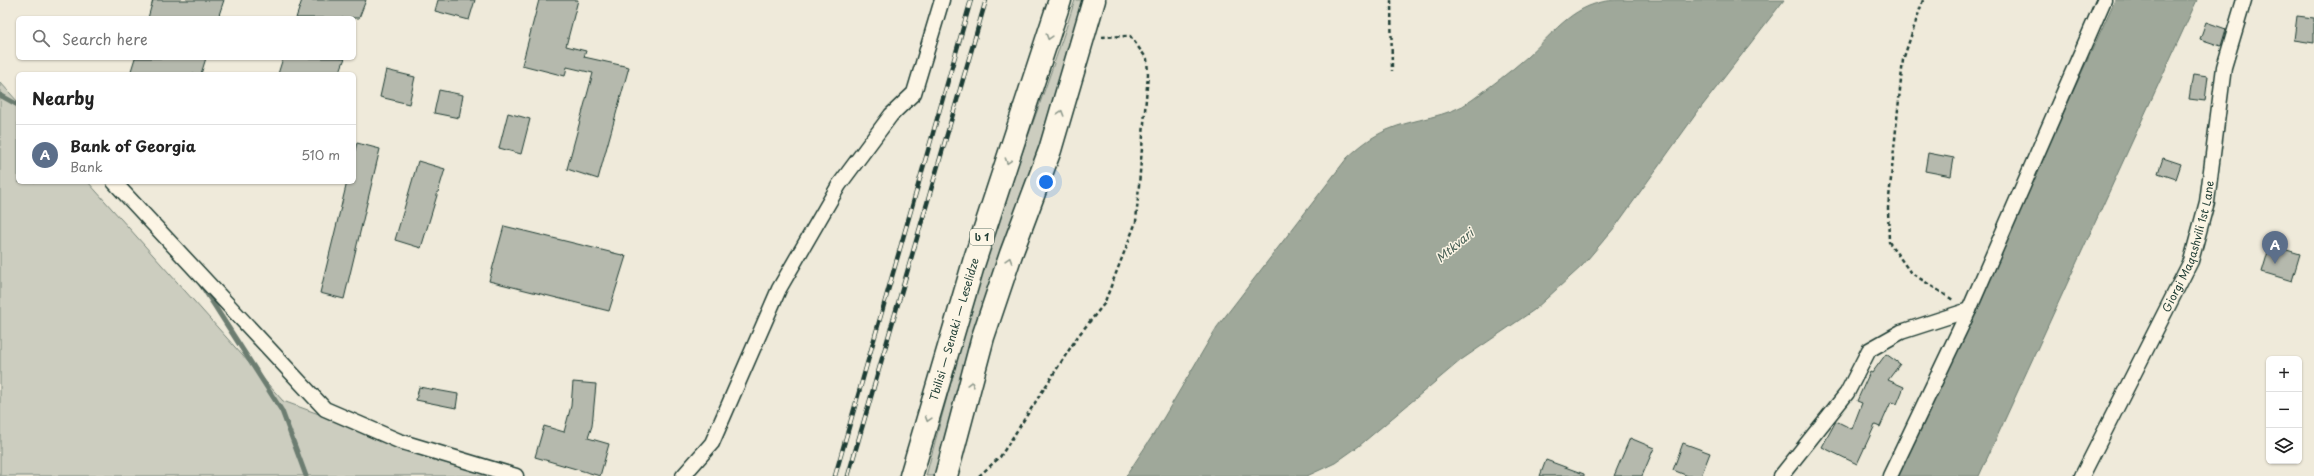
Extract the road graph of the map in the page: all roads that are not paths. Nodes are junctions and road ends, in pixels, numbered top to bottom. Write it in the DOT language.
graph roads {
  1 [pos="942,0"];
  2 [pos="1060,0"];
  3 [pos="1094,0"];
  4 [pos="2104,0"];
  5 [pos="2244,0"];
  6 [pos="116,184"];
  7 [pos="1969,310"];
  8 [pos="516,476"];
  9 [pos="683,476"];
  10 [pos="911,476"];
  11 [pos="946,476"];
  12 [pos="1781,476"];
  13 [pos="1890,476"];
  14 [pos="2082,476"];
  1 -- 9 [label="street"];
  2 -- 10 [label="highway, Tbilisi — Senaki — Leselidze / ს 1, one-way"];
  11 -- 3 [label="highway, one-way"];
  4 -- 7 [label="street"];
  5 -- 14 [label="street, Giorgi Maqashvili 1st Lane"];
  6 -- 8 [label="street"];
  7 -- 12 [label="street"];
  7 -- 13 [label="street"];
}
